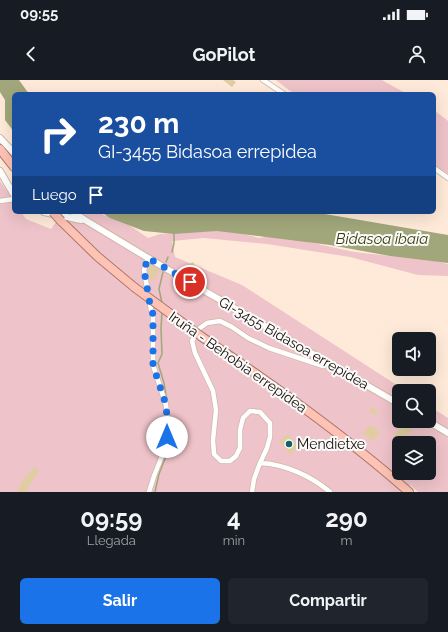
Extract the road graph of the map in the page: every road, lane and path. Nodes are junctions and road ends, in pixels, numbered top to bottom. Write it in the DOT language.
graph roads {
  1 [pos="262,80"];
  2 [pos="281,92"];
  3 [pos="0,138"];
  4 [pos="0,150"];
  5 [pos="12,151"];
  6 [pos="12,165"];
  7 [pos="436,169"];
  8 [pos="0,171"];
  9 [pos="448,178"];
  10 [pos="12,192"];
  11 [pos="12,199"];
  12 [pos="0,201"];
  13 [pos="56,214"];
  14 [pos="59,214"];
  15 [pos="76,214"];
  16 [pos="85,220"];
  17 [pos="148,258"];
  18 [pos="327,363"];
  19 [pos="392,400"];
  20 [pos="436,426"];
  21 [pos="448,433"];
  22 [pos="260,463"];
  23 [pos="149,492"];
  24 [pos="252,492"];
  25 [pos="330,492"];
  26 [pos="409,492"];
  1 -- 2 [label="street"];
  3 -- 5 [label="street"];
  4 -- 6 [label="highway"];
  7 -- 9 [label="street"];
  8 -- 10 [label="street"];
  11 -- 12 [label="street"];
  13 -- 26 [label="highway, Iruña - Behobia errepidea, bridge"];
  14 -- 16 [label="street"];
  15 -- 16 [label="street, GI-3455 Bidasoa errepidea"];
  16 -- 17 [label="street, GI-3455 Bidasoa errepidea"];
  17 -- 18 [label="street, GI-3455 Bidasoa errepidea"];
  17 -- 23 [label="street"];
  18 -- 19 [label="street, GI-3455 Bidasoa errepidea"];
  18 -- 22 [label="street"];
  20 -- 21 [label="street"];
  22 -- 24 [label="street"];
  22 -- 25 [label="street"];
}
